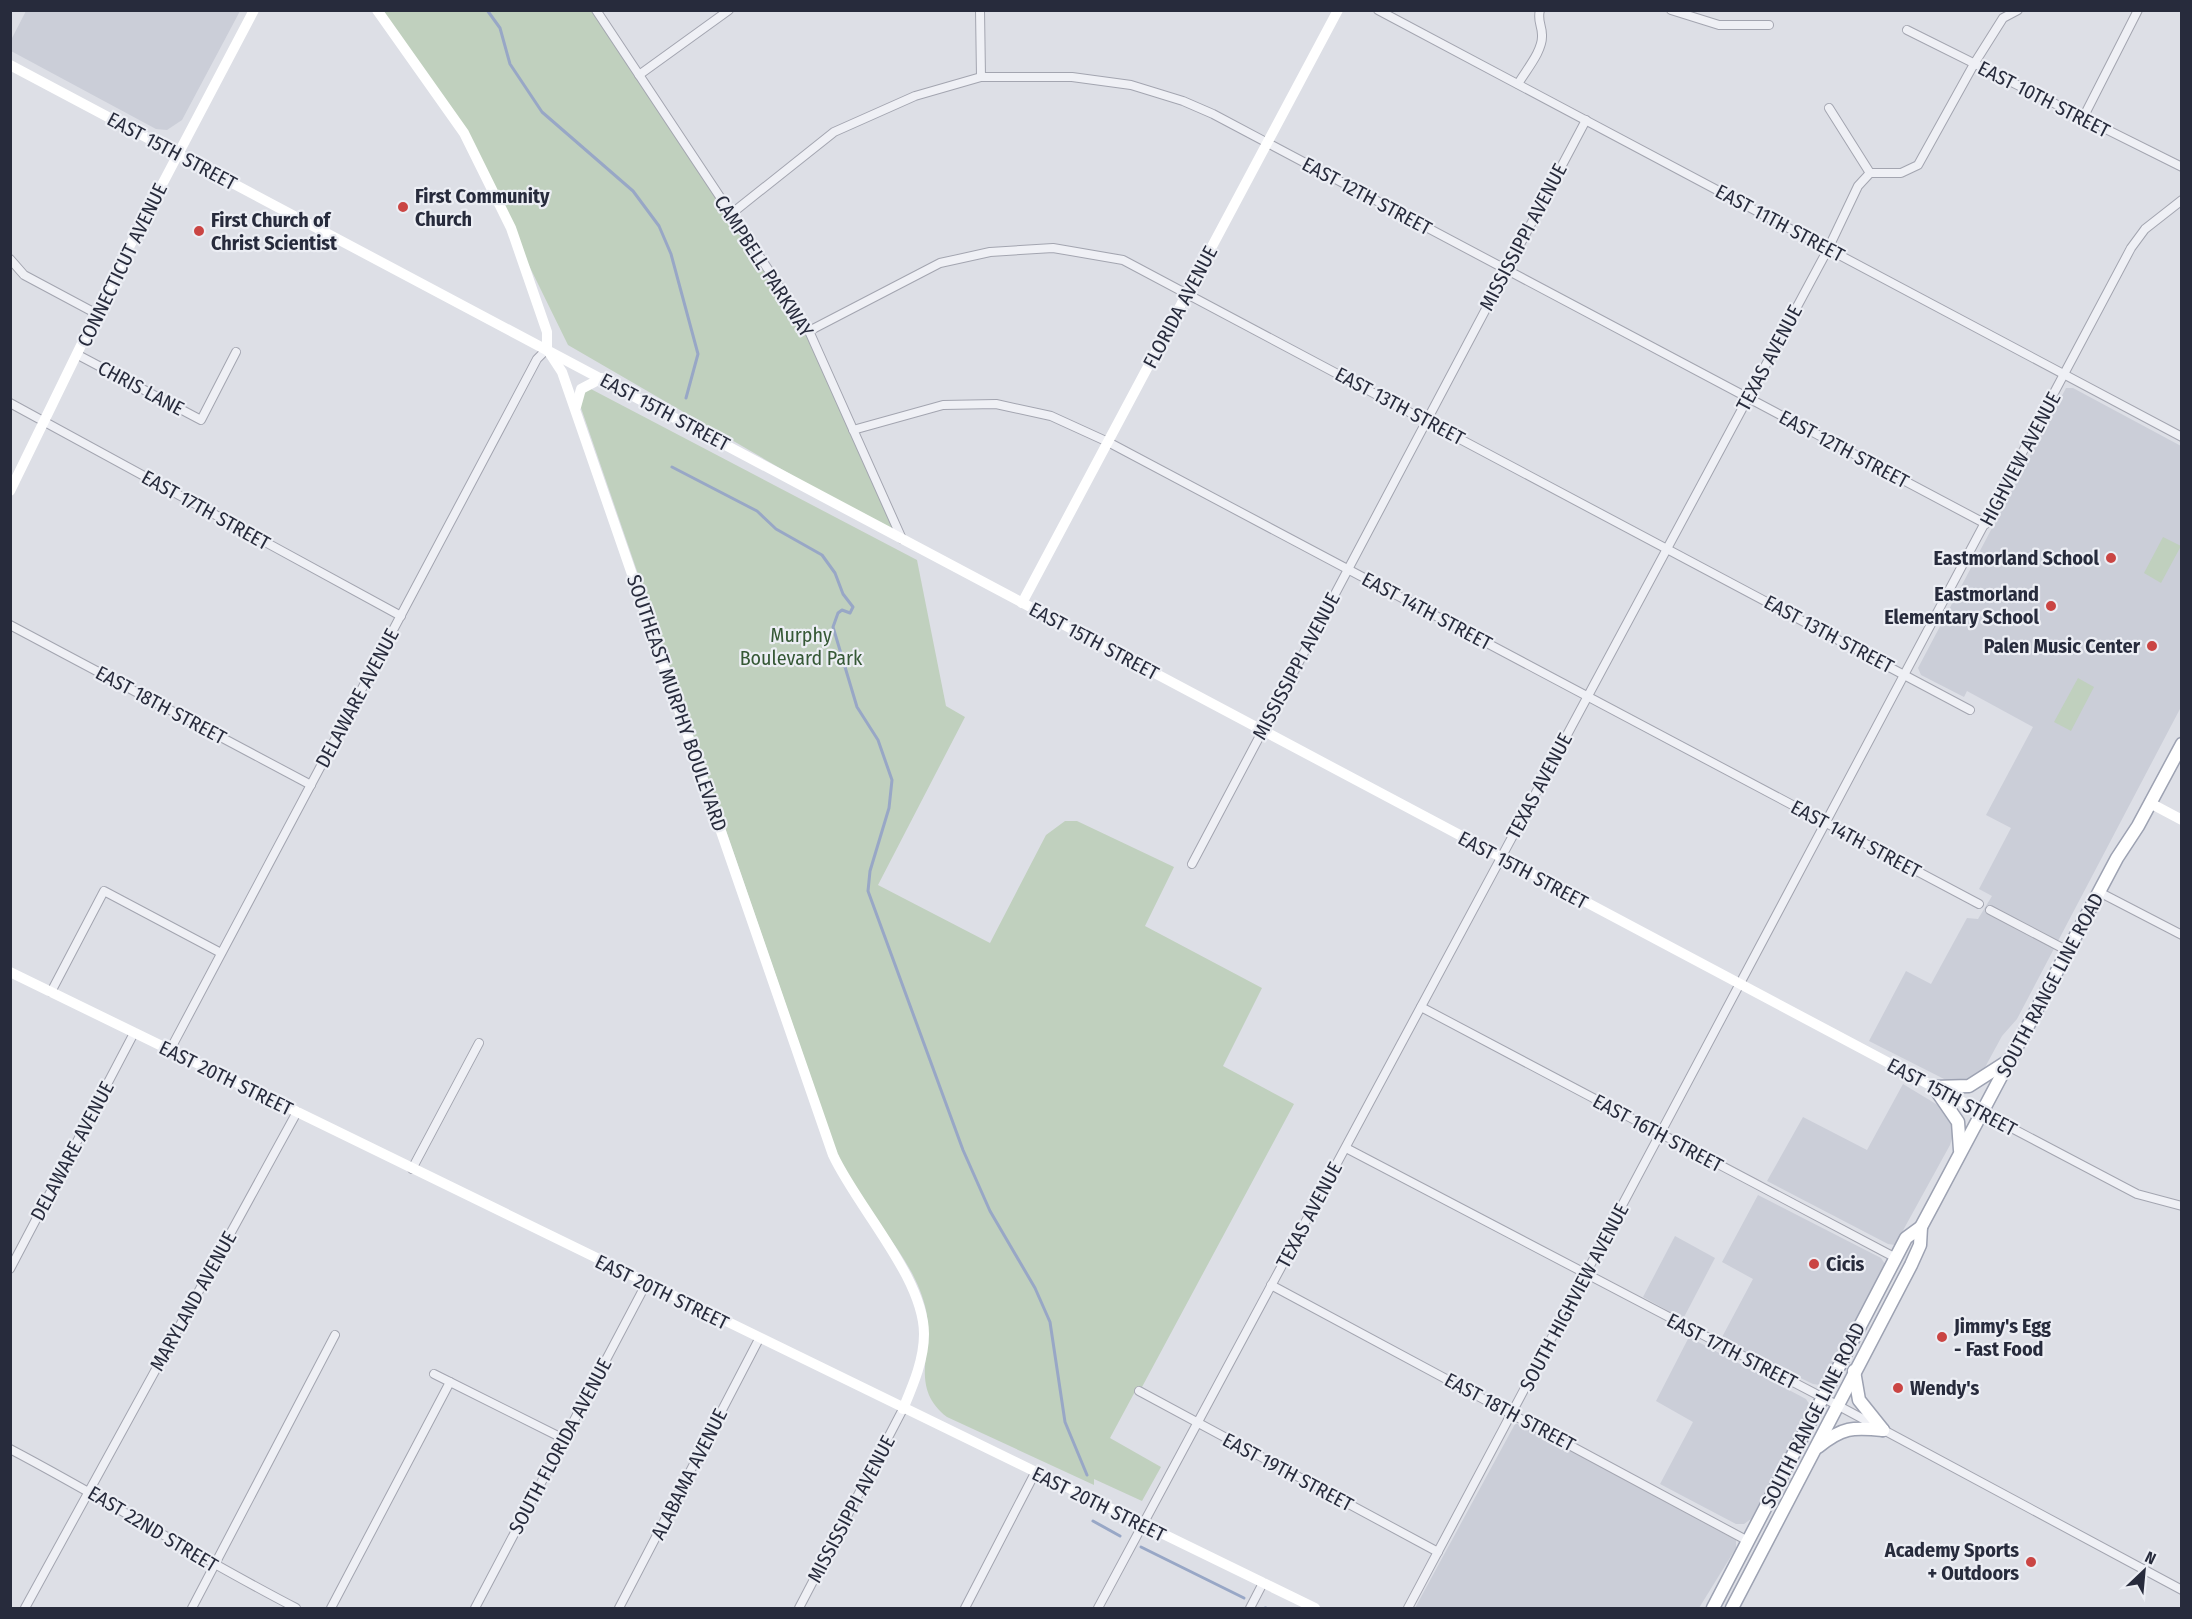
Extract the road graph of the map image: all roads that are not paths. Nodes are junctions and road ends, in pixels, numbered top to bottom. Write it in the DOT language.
graph roads {
  1 [pos="254,10"];
  2 [pos="377,10"];
  3 [pos="596,10"];
  4 [pos="729,10"];
  5 [pos="980,10"];
  6 [pos="1338,10"];
  7 [pos="1378,10"];
  8 [pos="1540,10"];
  9 [pos="1671,10"];
  10 [pos="2018,10"];
  11 [pos="2138,10"];
  12 [pos="1769,25"];
  13 [pos="1907,30"];
  14 [pos="1974,63"];
  15 [pos="10,65"];
  16 [pos="639,75"];
  17 [pos="981,77"];
  18 [pos="1518,84"];
  19 [pos="1829,108"];
  20 [pos="2083,118"];
  21 [pos="1586,120"];
  22 [pos="1267,143"];
  23 [pos="178,154"];
  24 [pos="2181,167"];
  25 [pos="1870,173"];
  26 [pos="2181,200"];
  27 [pos="731,214"];
  28 [pos="1828,249"];
  29 [pos="10,259"];
  30 [pos="1506,269"];
  31 [pos="1188,293"];
  32 [pos="97,314"];
  33 [pos="808,331"];
  34 [pos="547,349"];
  35 [pos="236,352"];
  36 [pos="78,355"];
  37 [pos="2065,374"];
  38 [pos="602,378"];
  39 [pos="1747,398"];
  40 [pos="10,403"];
  41 [pos="577,414"];
  42 [pos="1426,419"];
  43 [pos="46,422"];
  44 [pos="854,430"];
  45 [pos="2180,434"];
  46 [pos="1108,442"];
  47 [pos="10,491"];
  48 [pos="1986,524"];
  49 [pos="902,539"];
  50 [pos="1667,548"];
  51 [pos="1347,568"];
  52 [pos="1022,603"];
  53 [pos="401,616"];
  54 [pos="10,625"];
  55 [pos="1904,675"];
  56 [pos="1587,696"];
  57 [pos="1970,710"];
  58 [pos="1262,730"];
  59 [pos="2181,744"];
  60 [pos="311,785"];
  61 [pos="2150,803"];
  62 [pos="2181,820"];
  63 [pos="1825,823"];
  64 [pos="1501,858"];
  65 [pos="1192,864"];
  66 [pos="2099,892"];
  67 [pos="1979,904"];
  68 [pos="1990,910"];
  69 [pos="2181,935"];
  70 [pos="2068,951"];
  71 [pos="220,952"];
  72 [pos="10,972"];
  73 [pos="1740,986"];
  74 [pos="51,992"];
  75 [pos="1420,1007"];
  76 [pos="134,1033"];
  77 [pos="479,1043"];
  78 [pos="170,1050"];
  79 [pos="2011,1059"];
  80 [pos="1934,1087"];
  81 [pos="297,1112"];
  82 [pos="1983,1113"];
  83 [pos="1662,1134"];
  84 [pos="1346,1148"];
  85 [pos="1959,1157"];
  86 [pos="412,1169"];
  87 [pos="2181,1206"];
  88 [pos="1921,1227"];
  89 [pos="1896,1258"];
  90 [pos="10,1269"];
  91 [pos="1586,1275"];
  92 [pos="646,1284"];
  93 [pos="1271,1285"];
  94 [pos="335,1335"];
  95 [pos="759,1339"];
  96 [pos="1854,1371"];
  97 [pos="434,1374"];
  98 [pos="450,1382"];
  99 [pos="1138,1391"];
  100 [pos="1822,1397"];
  101 [pos="1838,1405"];
  102 [pos="903,1409"];
  103 [pos="1512,1414"];
  104 [pos="1197,1423"];
  105 [pos="1883,1430"];
  106 [pos="564,1439"];
  107 [pos="10,1449"];
  108 [pos="1811,1453"];
  109 [pos="1035,1473"];
  110 [pos="90,1491"];
  111 [pos="1142,1524"];
  112 [pos="1748,1541"];
  113 [pos="1438,1552"];
  114 [pos="214,1566"];
  115 [pos="1263,1583"];
  116 [pos="2181,1590"];
  117 [pos="25,1608"];
  118 [pos="192,1608"];
  119 [pos="296,1608"];
  120 [pos="331,1608"];
  121 [pos="475,1608"];
  122 [pos="619,1608"];
  123 [pos="799,1608"];
  124 [pos="964,1608"];
  125 [pos="1098,1608"];
  126 [pos="1250,1608"];
  127 [pos="1315,1608"];
  128 [pos="1408,1608"];
  129 [pos="1713,1608"];
  130 [pos="1732,1608"];
  1 -- 23 [label="main road, CONNECTICUT AVENUE"];
  2 -- 34 [label="main road, SOUTHEAST MURPHY BOULEVARD"];
  3 -- 16 [label="street, CAMPBELL PARKWAY"];
  4 -- 16 [label="street"];
  5 -- 17 [label="street"];
  6 -- 22 [label="main road, FLORIDA AVENUE"];
  7 -- 18 [label="street, EAST 11TH STREET"];
  8 -- 18 [label="street"];
  9 -- 12 [label="street"];
  10 -- 14 [label="street"];
  11 -- 20 [label="street"];
  13 -- 14 [label="street, EAST 10TH STREET"];
  14 -- 20 [label="street, EAST 10TH STREET"];
  14 -- 25 [label="street"];
  15 -- 23 [label="main road, EAST 15TH STREET"];
  16 -- 27 [label="street, CAMPBELL PARKWAY"];
  17 -- 22 [label="street, EAST 12TH STREET"];
  17 -- 27 [label="street, EAST 12TH STREET"];
  18 -- 21 [label="street, EAST 11TH STREET"];
  19 -- 25 [label="street"];
  20 -- 24 [label="street, EAST 10TH STREET"];
  21 -- 28 [label="street, EAST 11TH STREET"];
  21 -- 30 [label="street, MISSISSIPPI AVENUE"];
  22 -- 30 [label="street, EAST 12TH STREET"];
  22 -- 31 [label="main road, FLORIDA AVENUE"];
  23 -- 32 [label="main road, CONNECTICUT AVENUE"];
  23 -- 34 [label="main road, EAST 15TH STREET"];
  25 -- 28 [label="street, TEXAS AVENUE"];
  26 -- 37 [label="street, HIGHVIEW AVENUE"];
  27 -- 33 [label="street, CAMPBELL PARKWAY"];
  28 -- 37 [label="street, EAST 11TH STREET"];
  28 -- 39 [label="street, TEXAS AVENUE"];
  29 -- 32 [label="street"];
  30 -- 39 [label="street, EAST 12TH STREET"];
  30 -- 42 [label="street, MISSISSIPPI AVENUE"];
  31 -- 33 [label="street, EAST 13TH STREET"];
  31 -- 42 [label="street, EAST 13TH STREET"];
  31 -- 46 [label="main road, FLORIDA AVENUE"];
  32 -- 36 [label="main road, CONNECTICUT AVENUE"];
  33 -- 44 [label="street, CAMPBELL PARKWAY"];
  34 -- 38 [label="main road, EAST 15TH STREET"];
  34 -- 41 [label="main road, SOUTHEAST MURPHY BOULEVARD"];
  34 -- 53 [label="street, DELAWARE AVENUE"];
  35 -- 36 [label="street, CHRIS LANE"];
  36 -- 43 [label="main road, CONNECTICUT AVENUE"];
  37 -- 45 [label="street, EAST 11TH STREET"];
  37 -- 48 [label="street, HIGHVIEW AVENUE"];
  38 -- 41 [label="main road"];
  38 -- 49 [label="main road, EAST 15TH STREET"];
  39 -- 48 [label="street, EAST 12TH STREET"];
  39 -- 50 [label="street, TEXAS AVENUE"];
  40 -- 43 [label="street, EAST 17TH STREET"];
  41 -- 102 [label="main road, SOUTHEAST MURPHY BOULEVARD"];
  42 -- 50 [label="street, EAST 13TH STREET"];
  42 -- 51 [label="street, MISSISSIPPI AVENUE"];
  43 -- 47 [label="main road, CONNECTICUT AVENUE"];
  43 -- 53 [label="street, EAST 17TH STREET"];
  44 -- 46 [label="street, EAST 14TH STREET"];
  44 -- 49 [label="street, CAMPBELL PARKWAY"];
  46 -- 51 [label="street, EAST 14TH STREET"];
  46 -- 52 [label="main road, FLORIDA AVENUE"];
  48 -- 55 [label="street, HIGHVIEW AVENUE"];
  49 -- 52 [label="main road, EAST 15TH STREET"];
  50 -- 55 [label="street, EAST 13TH STREET"];
  50 -- 56 [label="street, TEXAS AVENUE"];
  51 -- 56 [label="street, EAST 14TH STREET"];
  51 -- 58 [label="street, MISSISSIPPI AVENUE"];
  52 -- 58 [label="main road, EAST 15TH STREET"];
  53 -- 60 [label="street, DELAWARE AVENUE"];
  54 -- 60 [label="street, EAST 18TH STREET"];
  55 -- 57 [label="street, EAST 13TH STREET"];
  55 -- 63 [label="street, HIGHVIEW AVENUE"];
  56 -- 63 [label="street, EAST 14TH STREET"];
  56 -- 64 [label="street, TEXAS AVENUE"];
  58 -- 64 [label="main road, EAST 15TH STREET"];
  58 -- 65 [label="street, MISSISSIPPI AVENUE"];
  59 -- 61 [label="main road, SOUTH RANGE LINE ROAD"];
  60 -- 71 [label="street, DELAWARE AVENUE"];
  61 -- 62 [label="main road"];
  61 -- 66 [label="main road, SOUTH RANGE LINE ROAD"];
  63 -- 67 [label="street, EAST 14TH STREET"];
  63 -- 73 [label="street, HIGHVIEW AVENUE"];
  64 -- 73 [label="main road, EAST 15TH STREET"];
  64 -- 75 [label="street, TEXAS AVENUE"];
  66 -- 69 [label="street"];
  66 -- 70 [label="main road, SOUTH RANGE LINE ROAD"];
  68 -- 70 [label="street"];
  70 -- 79 [label="main road, SOUTH RANGE LINE ROAD"];
  71 -- 74 [label="street"];
  71 -- 78 [label="street, DELAWARE AVENUE"];
  72 -- 74 [label="main road, EAST 20TH STREET"];
  73 -- 80 [label="main road, EAST 15TH STREET"];
  73 -- 83 [label="street, SOUTH HIGHVIEW AVENUE"];
  74 -- 76 [label="main road, EAST 20TH STREET"];
  75 -- 83 [label="street, EAST 16TH STREET"];
  75 -- 84 [label="street, TEXAS AVENUE"];
  76 -- 78 [label="main road, EAST 20TH STREET"];
  76 -- 90 [label="street, DELAWARE AVENUE"];
  77 -- 86 [label="street"];
  78 -- 81 [label="main road, EAST 20TH STREET"];
  79 -- 80 [label="main road"];
  79 -- 82 [label="main road, SOUTH RANGE LINE ROAD"];
  80 -- 82 [label="main road, EAST 15TH STREET"];
  80 -- 85 [label="main road"];
  81 -- 86 [label="main road, EAST 20TH STREET"];
  81 -- 110 [label="street, MARYLAND AVENUE"];
  82 -- 85 [label="main road, SOUTH RANGE LINE ROAD"];
  82 -- 87 [label="street, EAST 15TH STREET"];
  83 -- 89 [label="street, EAST 16TH STREET"];
  83 -- 91 [label="street, SOUTH HIGHVIEW AVENUE"];
  84 -- 91 [label="street, EAST 17TH STREET"];
  84 -- 93 [label="street, TEXAS AVENUE"];
  85 -- 88 [label="main road, SOUTH RANGE LINE ROAD"];
  86 -- 92 [label="main road, EAST 20TH STREET"];
  88 -- 89 [label="main road, SOUTH RANGE LINE ROAD"];
  88 -- 96 [label="main road, SOUTH RANGE LINE ROAD"];
  89 -- 100 [label="main road, SOUTH RANGE LINE ROAD"];
  91 -- 100 [label="street, EAST 17TH STREET"];
  91 -- 103 [label="street, SOUTH HIGHVIEW AVENUE"];
  92 -- 95 [label="main road, EAST 20TH STREET"];
  92 -- 106 [label="street, SOUTH FLORIDA AVENUE"];
  93 -- 103 [label="street, EAST 18TH STREET"];
  93 -- 104 [label="street, TEXAS AVENUE"];
  94 -- 114 [label="street"];
  95 -- 102 [label="main road, EAST 20TH STREET"];
  95 -- 122 [label="street, ALABAMA AVENUE"];
  96 -- 101 [label="main road, SOUTH RANGE LINE ROAD"];
  96 -- 105 [label="main road"];
  97 -- 98 [label="street"];
  98 -- 106 [label="street"];
  98 -- 120 [label="street"];
  99 -- 104 [label="street, EAST 19TH STREET"];
  100 -- 101 [label="street, EAST 17TH STREET"];
  100 -- 112 [label="main road, SOUTH RANGE LINE ROAD"];
  101 -- 105 [label="street, EAST 17TH STREET"];
  101 -- 108 [label="main road, SOUTH RANGE LINE ROAD"];
  102 -- 109 [label="main road, EAST 20TH STREET"];
  102 -- 123 [label="street, MISSISSIPPI AVENUE"];
  103 -- 112 [label="street, EAST 18TH STREET"];
  103 -- 113 [label="street, SOUTH HIGHVIEW AVENUE"];
  104 -- 111 [label="street, TEXAS AVENUE"];
  104 -- 113 [label="street, EAST 19TH STREET"];
  105 -- 108 [label="main road"];
  105 -- 116 [label="street, EAST 17TH STREET"];
  106 -- 121 [label="street, SOUTH FLORIDA AVENUE"];
  107 -- 110 [label="street, EAST 22ND STREET"];
  108 -- 130 [label="main road, SOUTH RANGE LINE ROAD"];
  109 -- 111 [label="main road, EAST 20TH STREET"];
  109 -- 124 [label="street"];
  110 -- 114 [label="street, EAST 22ND STREET"];
  110 -- 117 [label="street, MARYLAND AVENUE"];
  111 -- 115 [label="main road, EAST 20TH STREET"];
  111 -- 125 [label="street, TEXAS AVENUE"];
  112 -- 129 [label="main road, SOUTH RANGE LINE ROAD"];
  113 -- 128 [label="street, SOUTH HIGHVIEW AVENUE"];
  114 -- 118 [label="street"];
  114 -- 119 [label="street, EAST 22ND STREET"];
  115 -- 126 [label="street"];
  115 -- 127 [label="main road, EAST 20TH STREET"];
}
